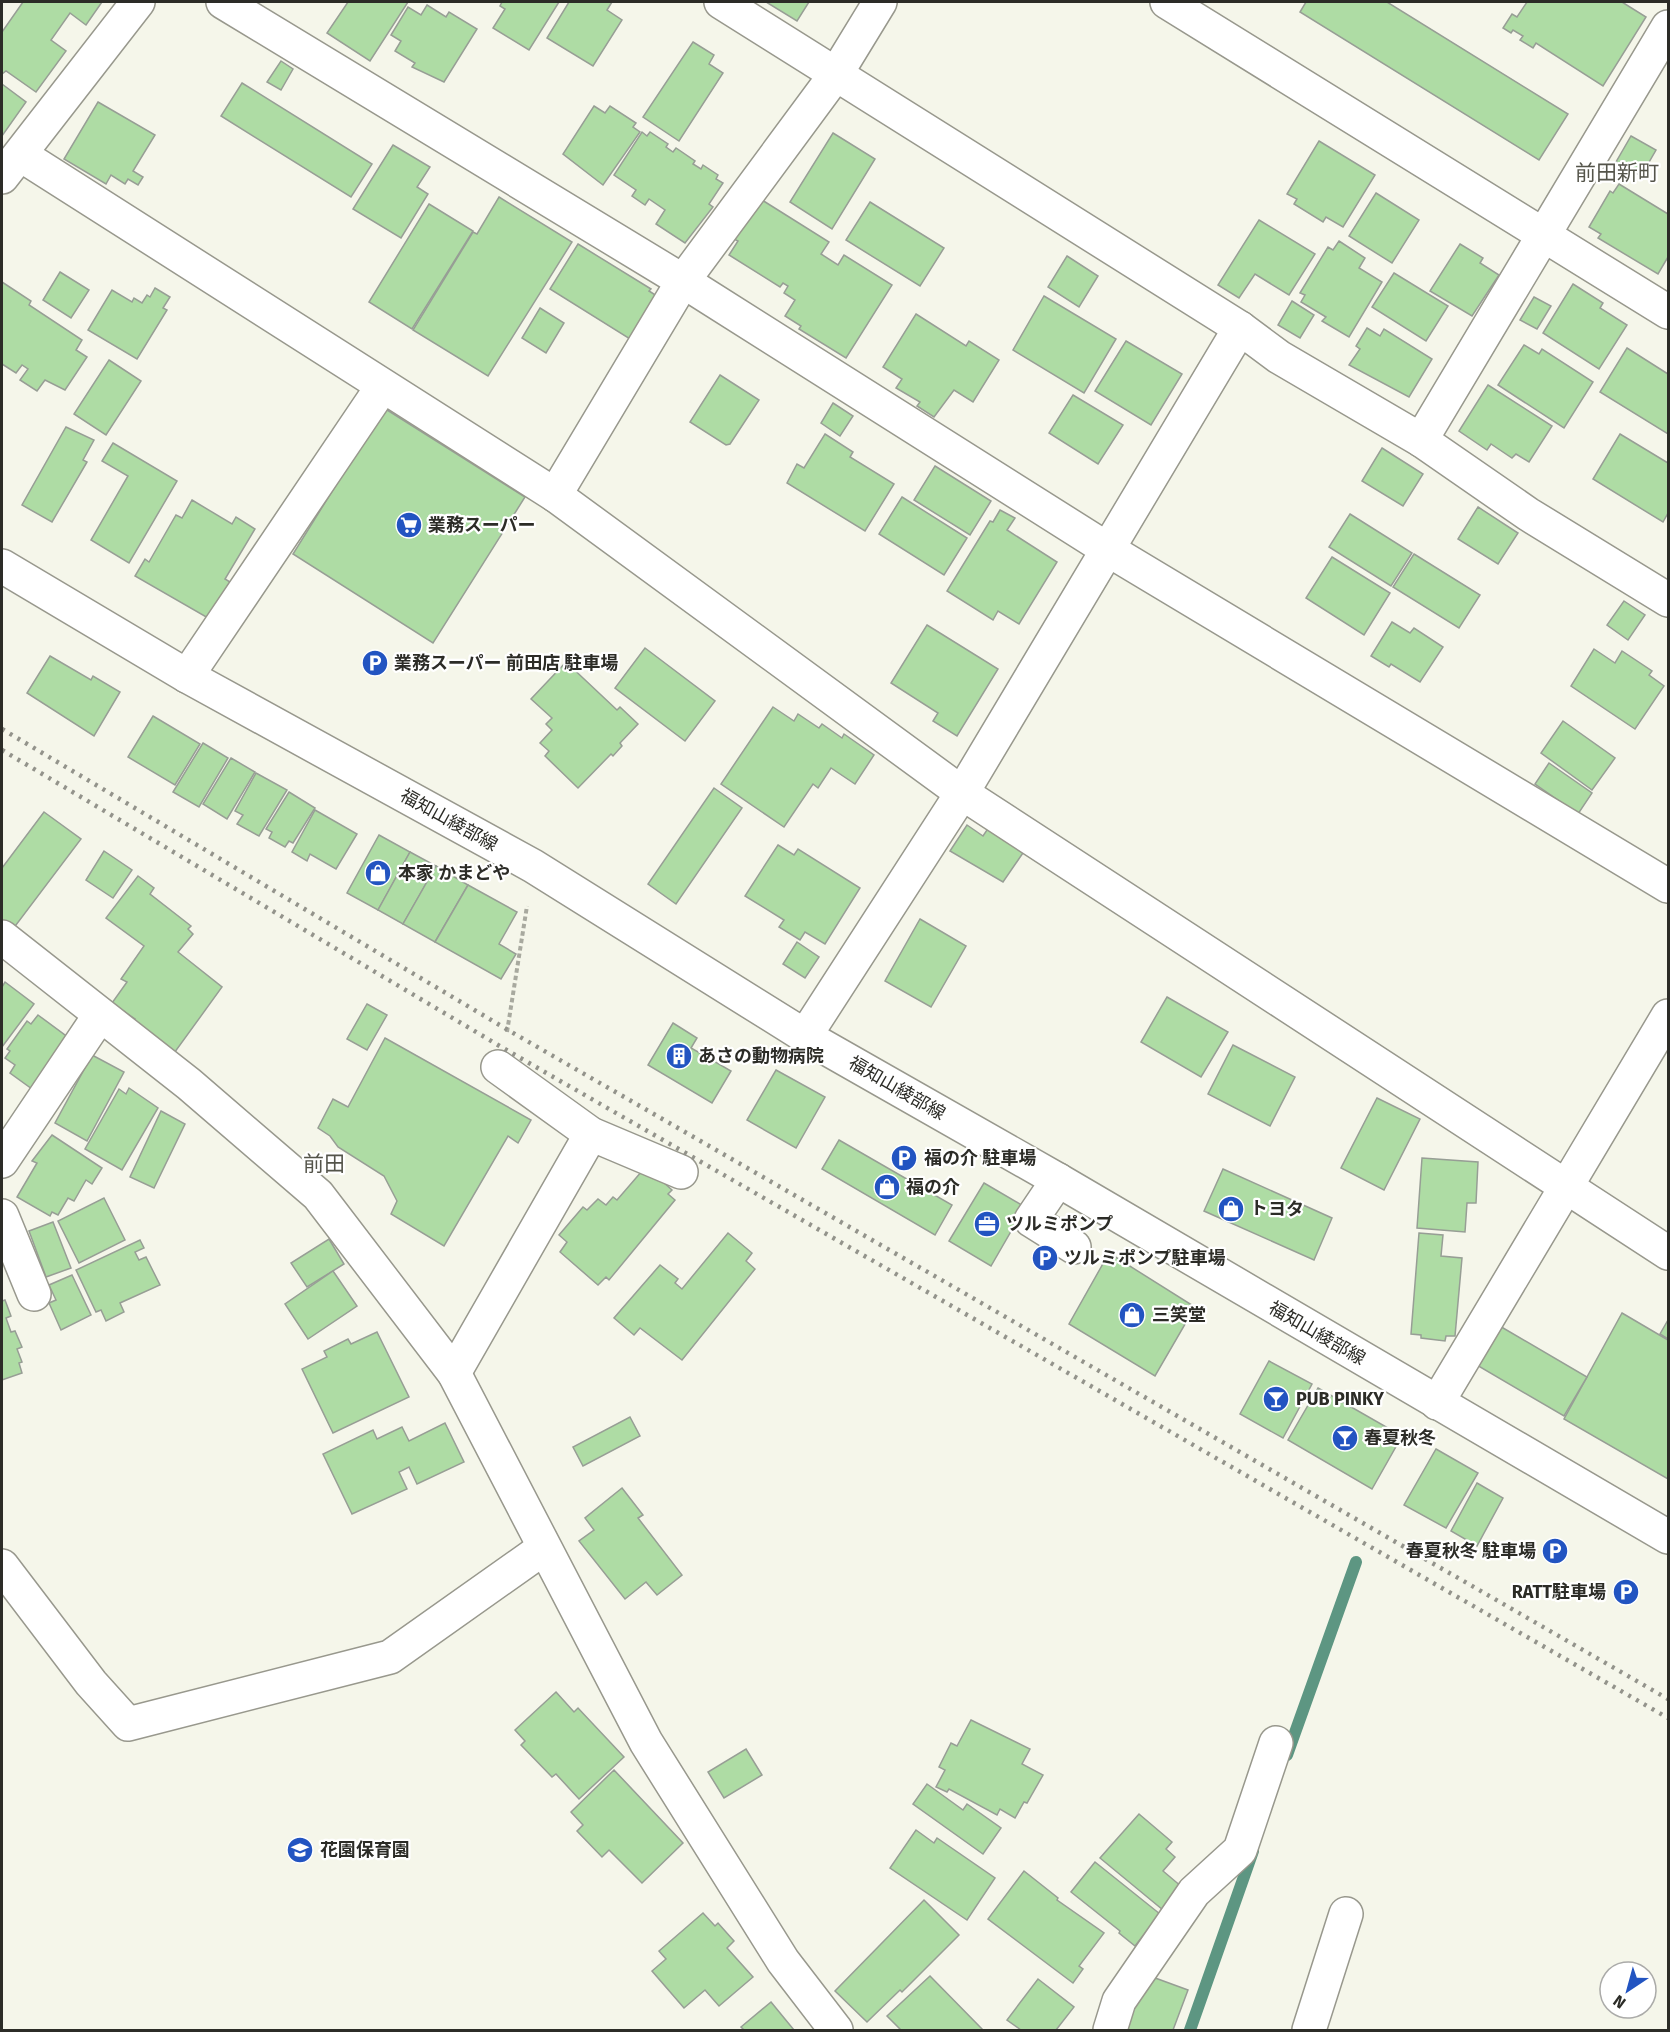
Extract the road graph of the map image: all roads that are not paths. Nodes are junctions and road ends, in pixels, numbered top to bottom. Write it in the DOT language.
graph roads {
  1 [pos="138,2"];
  2 [pos="223,2"];
  3 [pos="721,2"];
  4 [pos="880,2"];
  5 [pos="1167,2"];
  6 [pos="1668,27"];
  7 [pos="836,74"];
  8 [pos="11,166"];
  9 [pos="1545,234"];
  10 [pos="683,281"];
  11 [pos="1668,312"];
  12 [pos="1240,328"];
  13 [pos="382,387"];
  14 [pos="1421,440"];
  15 [pos="555,495"];
  16 [pos="1107,549"];
  17 [pos="2,566"];
  18 [pos="1668,600"];
  19 [pos="187,676"];
  20 [pos="962,793"];
  21 [pos="1668,886"];
  22 [pos="2,937"];
  23 [pos="100,1015"];
  24 [pos="1668,1016"];
  25 [pos="805,1036"];
  26 [pos="498,1067"];
  27 [pos="591,1134"];
  28 [pos="2,1161"];
  29 [pos="681,1172"];
  30 [pos="1058,1180"];
  31 [pos="1566,1185"];
  32 [pos="2,1216"];
  33 [pos="1074,1247"];
  34 [pos="1668,1253"];
  35 [pos="34,1294"];
  36 [pos="454,1373"];
  37 [pos="1437,1403"];
  38 [pos="1668,1537"];
  39 [pos="544,1548"];
  40 [pos="2,1566"];
  41 [pos="1276,1743"];
  42 [pos="1346,1914"];
  43 [pos="836,2031"];
  44 [pos="1110,2031"];
  45 [pos="1309,2031"];
  1 -- 8 [label="street"];
  2 -- 10 [label="street"];
  3 -- 7 [label="street"];
  4 -- 7 [label="street"];
  5 -- 9 [label="street"];
  6 -- 9 [label="street"];
  7 -- 10 [label="street"];
  7 -- 12 [label="street"];
  8 -- 13 [label="street"];
  9 -- 11 [label="street"];
  9 -- 14 [label="street"];
  10 -- 15 [label="street"];
  10 -- 16 [label="street"];
  12 -- 14 [label="street"];
  12 -- 16 [label="street"];
  13 -- 15 [label="street"];
  13 -- 19 [label="street"];
  14 -- 18 [label="street"];
  15 -- 20 [label="street"];
  16 -- 20 [label="street"];
  16 -- 21 [label="street"];
  17 -- 19 [label="street, 福知山綾部線"];
  19 -- 25 [label="street, 福知山綾部線"];
  20 -- 25 [label="street"];
  20 -- 31 [label="street"];
  22 -- 23 [label="street"];
  23 -- 28 [label="street"];
  23 -- 36 [label="street"];
  24 -- 31 [label="street"];
  25 -- 30 [label="street, 福知山綾部線"];
  26 -- 27 [label="street"];
  27 -- 29 [label="street"];
  27 -- 36 [label="street"];
  30 -- 33 [label="street"];
  30 -- 37 [label="street, 福知山綾部線"];
  31 -- 34 [label="street"];
  31 -- 37 [label="street"];
  32 -- 35 [label="street"];
  36 -- 39 [label="street"];
  37 -- 38 [label="street, 福知山綾部線"];
  39 -- 40 [label="street"];
  39 -- 43 [label="street"];
  41 -- 44 [label="street"];
  42 -- 45 [label="street"];
}
